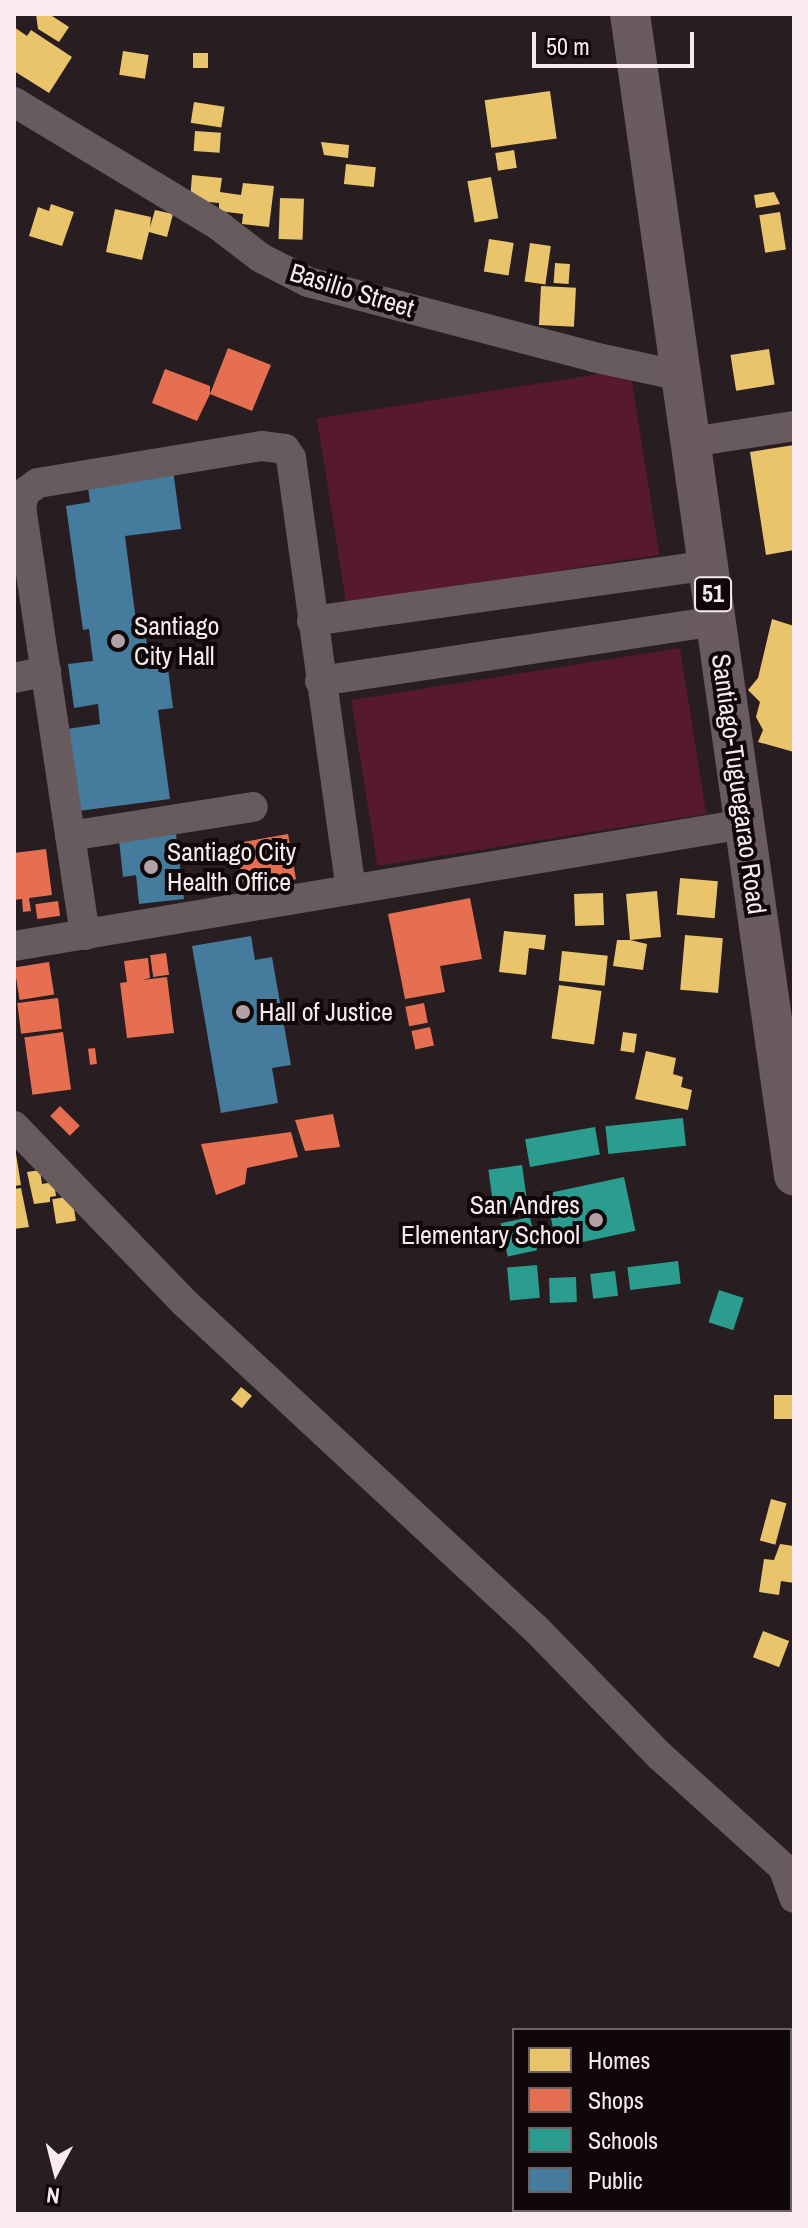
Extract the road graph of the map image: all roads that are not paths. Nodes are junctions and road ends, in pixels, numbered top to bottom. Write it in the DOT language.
graph roads {
  1 [pos="630,14"];
  2 [pos="14,102"];
  3 [pos="682,376"];
  4 [pos="794,426"];
  5 [pos="691,442"];
  6 [pos="710,565"];
  7 [pos="312,621"];
  8 [pos="716,621"];
  9 [pos="46,671"];
  10 [pos="14,678"];
  11 [pos="320,681"];
  12 [pos="253,807"];
  13 [pos="744,824"];
  14 [pos="70,836"];
  15 [pos="351,888"];
  16 [pos="85,935"];
  17 [pos="14,946"];
  18 [pos="17,1129"];
  19 [pos="794,1175"];
  20 [pos="794,1898"];
  1 -- 3 [label="main road, Santiago-Tuguegarao Road / 51"];
  2 -- 3 [label="street, Basilio Street"];
  3 -- 5 [label="main road, Santiago-Tuguegarao Road / 51"];
  4 -- 5 [label="street"];
  5 -- 6 [label="main road, Santiago-Tuguegarao Road / 51"];
  6 -- 7 [label="street"];
  6 -- 8 [label="main road, Santiago-Tuguegarao Road / 51"];
  7 -- 9 [label="street"];
  7 -- 11 [label="street"];
  8 -- 11 [label="street"];
  8 -- 13 [label="main road, Santiago-Tuguegarao Road / 51"];
  9 -- 10 [label="street"];
  9 -- 14 [label="street"];
  11 -- 15 [label="street"];
  12 -- 14 [label="street"];
  13 -- 15 [label="street"];
  13 -- 19 [label="main road, Santiago-Tuguegarao Road / 51"];
  14 -- 16 [label="street"];
  15 -- 16 [label="street"];
  16 -- 17 [label="street"];
  18 -- 20 [label="street"];
}
